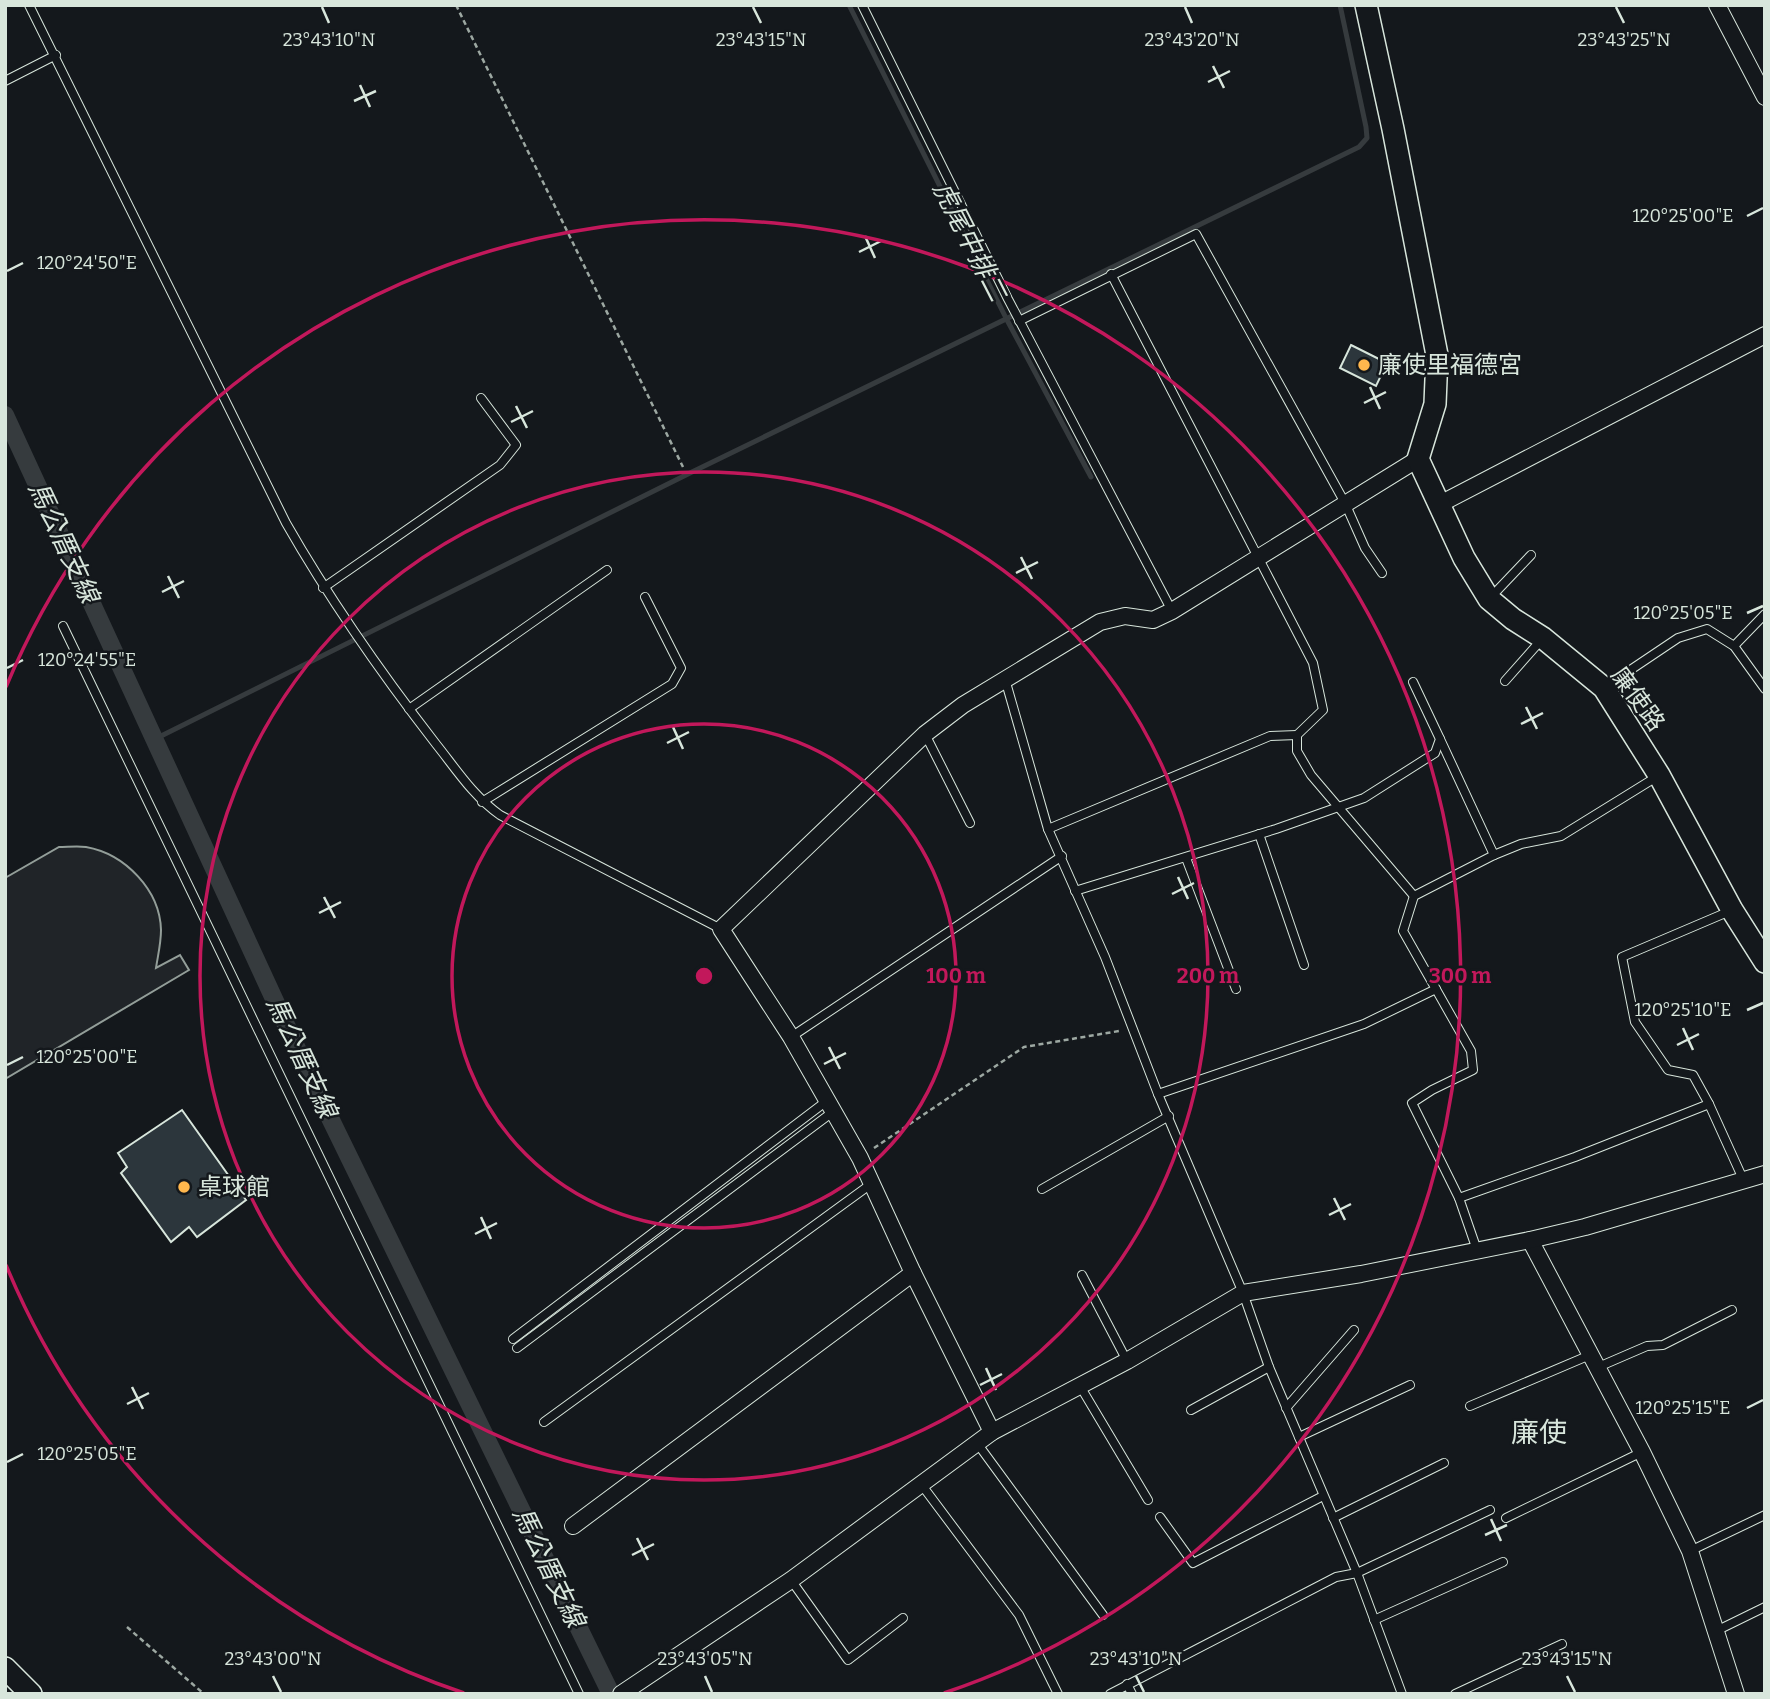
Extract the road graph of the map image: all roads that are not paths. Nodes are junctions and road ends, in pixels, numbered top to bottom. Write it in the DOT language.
graph roads {
  1 [pos="29,5"];
  2 [pos="862,5"];
  3 [pos="1366,5"];
  4 [pos="1717,5"];
  5 [pos="56,55"];
  6 [pos="5,81"];
  7 [pos="1763,90"];
  8 [pos="1111,274"];
  9 [pos="1019,321"];
  10 [pos="1765,335"];
  11 [pos="481,398"];
  12 [pos="1418,458"];
  13 [pos="1345,503"];
  14 [pos="1438,505"];
  15 [pos="1531,555"];
  16 [pos="1257,557"];
  17 [pos="607,570"];
  18 [pos="1382,573"];
  19 [pos="323,588"];
  20 [pos="645,597"];
  21 [pos="1489,599"];
  22 [pos="1172,611"];
  23 [pos="1765,614"];
  24 [pos="63,626"];
  25 [pos="1542,638"];
  26 [pos="1734,646"];
  27 [pos="1005,679"];
  28 [pos="1505,681"];
  29 [pos="1413,682"];
  30 [pos="1604,688"];
  31 [pos="1765,689"];
  32 [pos="409,709"];
  33 [pos="925,734"];
  34 [pos="1297,735"];
  35 [pos="1440,739"];
  36 [pos="1659,775"];
  37 [pos="482,802"];
  38 [pos="1338,808"];
  39 [pos="970,822"];
  40 [pos="1048,829"];
  41 [pos="1259,834"];
  42 [pos="1494,855"];
  43 [pos="1062,856"];
  44 [pos="1186,858"];
  45 [pos="1075,891"];
  46 [pos="1414,897"];
  47 [pos="1732,910"];
  48 [pos="722,929"];
  49 [pos="1765,962"];
  50 [pos="1304,965"];
  51 [pos="1236,989"];
  52 [pos="1436,989"];
  53 [pos="792,1037"];
  54 [pos="1158,1094"];
  55 [pos="1709,1104"];
  56 [pos="831,1105"];
  57 [pos="1169,1116"];
  58 [pos="1765,1174"];
  59 [pos="1743,1179"];
  60 [pos="871,1184"];
  61 [pos="1042,1189"];
  62 [pos="1459,1198"];
  63 [pos="1530,1240"];
  64 [pos="1477,1250"];
  65 [pos="913,1273"];
  66 [pos="1083,1275"];
  67 [pos="1243,1293"];
  68 [pos="1732,1310"];
  69 [pos="1354,1330"];
  70 [pos="1128,1361"];
  71 [pos="1593,1361"];
  72 [pos="1269,1367"];
  73 [pos="1410,1384"];
  74 [pos="1080,1386"];
  75 [pos="1470,1406"];
  76 [pos="1286,1408"];
  77 [pos="1191,1410"];
  78 [pos="544,1422"];
  79 [pos="992,1433"];
  80 [pos="1299,1437"];
  81 [pos="976,1443"];
  82 [pos="1642,1452"];
  83 [pos="1444,1463"];
  84 [pos="921,1484"];
  85 [pos="1323,1496"];
  86 [pos="1148,1500"];
  87 [pos="1490,1510"];
  88 [pos="1765,1515"];
  89 [pos="1160,1517"];
  90 [pos="1332,1518"];
  91 [pos="1506,1518"];
  92 [pos="573,1526"];
  93 [pos="1690,1550"];
  94 [pos="1503,1562"];
  95 [pos="1357,1573"];
  96 [pos="791,1580"];
  97 [pos="1765,1607"];
  98 [pos="1104,1615"];
  99 [pos="903,1618"];
  100 [pos="1374,1620"];
  101 [pos="1716,1630"];
  102 [pos="1562,1644"];
  103 [pos="5,1668"];
  104 [pos="1127,1684"];
  105 [pos="31,1694"];
  106 [pos="579,1694"];
  107 [pos="621,1694"];
  108 [pos="1058,1694"];
  109 [pos="1110,1694"];
  110 [pos="1132,1694"];
  111 [pos="1402,1694"];
  112 [pos="1455,1694"];
  113 [pos="1736,1694"];
  1 -- 5 [label="lane"];
  2 -- 9 [label="lane"];
  3 -- 12 [label="street"];
  4 -- 7 [label="street"];
  5 -- 6 [label="lane"];
  5 -- 19 [label="lane"];
  8 -- 9 [label="lane"];
  8 -- 13 [label="lane"];
  8 -- 16 [label="lane"];
  9 -- 22 [label="lane"];
  10 -- 14 [label="street"];
  11 -- 19 [label="lane"];
  12 -- 13 [label="street"];
  12 -- 14 [label="street, 廉使路"];
  13 -- 16 [label="street"];
  13 -- 18 [label="lane"];
  14 -- 21 [label="street, 廉使路"];
  15 -- 21 [label="lane"];
  16 -- 22 [label="street"];
  16 -- 34 [label="lane"];
  17 -- 32 [label="lane"];
  19 -- 32 [label="lane"];
  20 -- 37 [label="lane"];
  21 -- 25 [label="street, 廉使路"];
  22 -- 27 [label="street"];
  23 -- 26 [label="lane"];
  24 -- 106 [label="lane"];
  25 -- 28 [label="lane"];
  25 -- 30 [label="street, 廉使路"];
  26 -- 30 [label="lane"];
  26 -- 31 [label="lane"];
  27 -- 33 [label="street"];
  27 -- 40 [label="lane"];
  29 -- 35 [label="lane"];
  30 -- 36 [label="street, 廉使路"];
  32 -- 37 [label="lane"];
  33 -- 39 [label="lane"];
  33 -- 48 [label="street"];
  34 -- 38 [label="lane"];
  34 -- 40 [label="lane"];
  35 -- 38 [label="lane"];
  35 -- 42 [label="lane"];
  36 -- 42 [label="lane"];
  36 -- 47 [label="street, 廉使路"];
  37 -- 48 [label="lane"];
  38 -- 41 [label="lane"];
  38 -- 46 [label="lane"];
  40 -- 43 [label="lane"];
  41 -- 44 [label="lane"];
  41 -- 50 [label="lane"];
  42 -- 46 [label="lane"];
  43 -- 45 [label="lane"];
  43 -- 53 [label="lane"];
  44 -- 45 [label="lane"];
  44 -- 51 [label="lane"];
  45 -- 54 [label="lane"];
  46 -- 52 [label="lane"];
  47 -- 49 [label="street, 廉使路"];
  47 -- 55 [label="lane"];
  48 -- 53 [label="street"];
  52 -- 54 [label="lane"];
  52 -- 62 [label="lane"];
  53 -- 56 [label="street"];
  54 -- 57 [label="lane"];
  55 -- 59 [label="lane"];
  55 -- 62 [label="lane"];
  56 -- 56 [label="lane"];
  56 -- 60 [label="street"];
  57 -- 61 [label="lane"];
  57 -- 67 [label="lane"];
  58 -- 59 [label="street"];
  59 -- 63 [label="street"];
  60 -- 65 [label="street"];
  60 -- 78 [label="lane"];
  62 -- 64 [label="lane"];
  63 -- 64 [label="street"];
  63 -- 71 [label="street"];
  64 -- 67 [label="street"];
  65 -- 79 [label="street"];
  65 -- 92 [label="street"];
  66 -- 70 [label="lane"];
  67 -- 70 [label="street"];
  67 -- 72 [label="lane"];
  68 -- 71 [label="lane"];
  69 -- 76 [label="lane"];
  70 -- 74 [label="street"];
  71 -- 75 [label="lane"];
  71 -- 82 [label="street"];
  72 -- 76 [label="lane"];
  72 -- 77 [label="lane"];
  73 -- 80 [label="lane"];
  74 -- 79 [label="street"];
  74 -- 86 [label="lane"];
  76 -- 80 [label="lane"];
  79 -- 81 [label="street"];
  80 -- 85 [label="lane"];
  81 -- 84 [label="street"];
  81 -- 98 [label="lane"];
  82 -- 91 [label="lane"];
  82 -- 93 [label="street"];
  83 -- 90 [label="lane"];
  84 -- 96 [label="street"];
  84 -- 108 [label="lane"];
  85 -- 89 [label="lane"];
  85 -- 90 [label="lane"];
  87 -- 95 [label="lane"];
  88 -- 93 [label="lane"];
  90 -- 95 [label="lane"];
  93 -- 101 [label="street"];
  94 -- 100 [label="lane"];
  95 -- 100 [label="lane"];
  95 -- 104 [label="lane"];
  96 -- 99 [label="lane"];
  96 -- 107 [label="street"];
  97 -- 101 [label="lane"];
  100 -- 111 [label="lane"];
  101 -- 113 [label="street"];
  102 -- 112 [label="lane"];
  103 -- 105 [label="street"];
  104 -- 109 [label="lane"];
  104 -- 110 [label="lane"];
}
